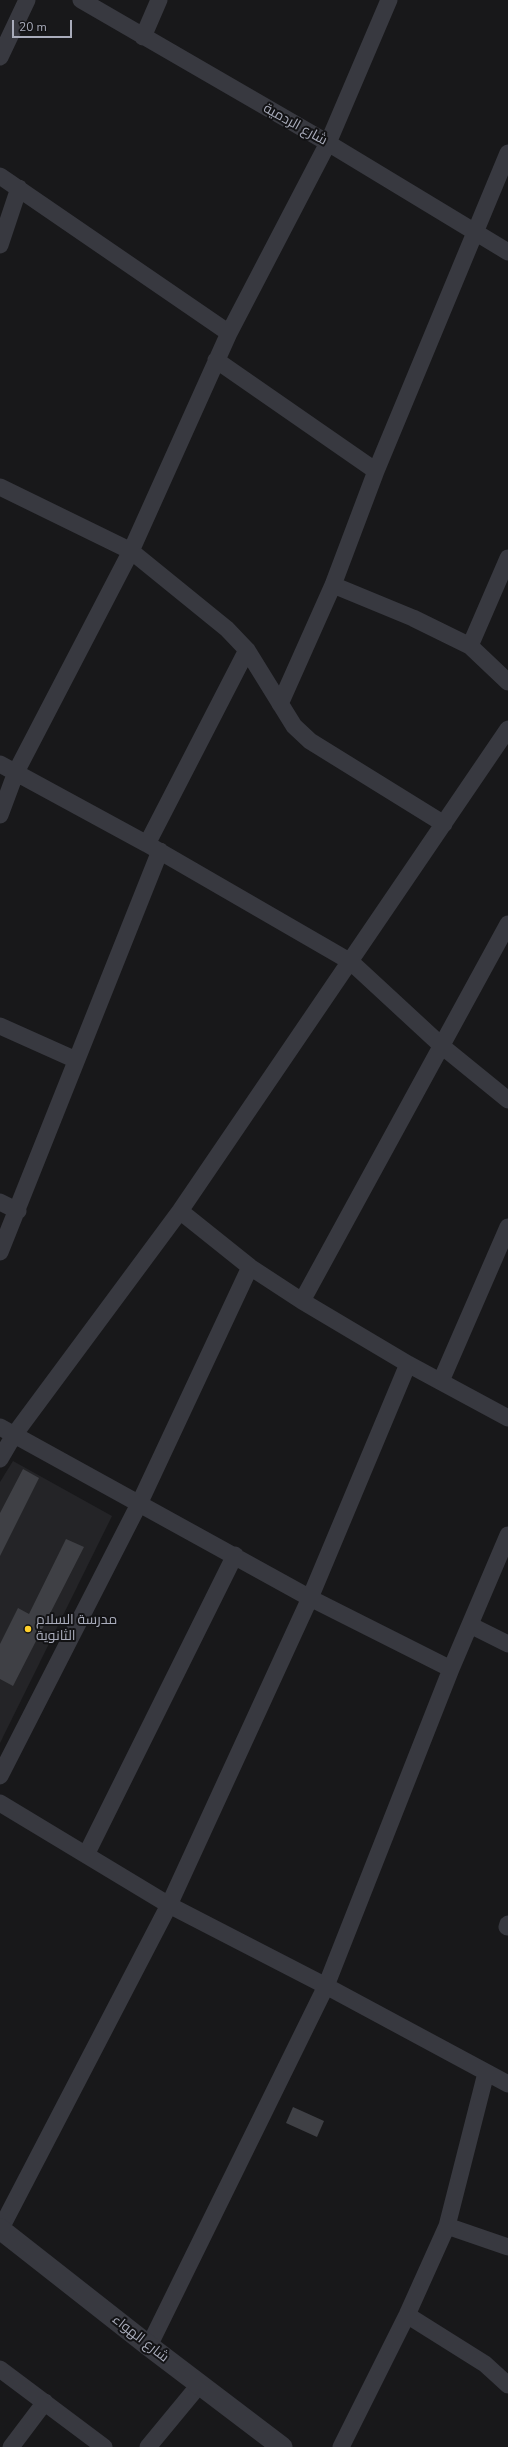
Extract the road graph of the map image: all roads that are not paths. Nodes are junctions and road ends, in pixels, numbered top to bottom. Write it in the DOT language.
graph roads {
  1 [pos="27,0"];
  2 [pos="80,0"];
  3 [pos="159,0"];
  4 [pos="389,0"];
  5 [pos="143,37"];
  6 [pos="0,57"];
  7 [pos="328,143"];
  8 [pos="508,153"];
  9 [pos="0,176"];
  10 [pos="19,188"];
  11 [pos="475,233"];
  12 [pos="0,246"];
  13 [pos="508,252"];
  14 [pos="229,333"];
  15 [pos="216,360"];
  16 [pos="376,471"];
  17 [pos="0,487"];
  18 [pos="132,551"];
  19 [pos="508,558"];
  20 [pos="333,585"];
  21 [pos="470,646"];
  22 [pos="247,650"];
  23 [pos="508,682"];
  24 [pos="280,704"];
  25 [pos="508,729"];
  26 [pos="0,764"];
  27 [pos="16,772"];
  28 [pos="0,815"];
  29 [pos="444,824"];
  30 [pos="153,848"];
  31 [pos="508,924"];
  32 [pos="351,962"];
  33 [pos="0,1026"];
  34 [pos="443,1047"];
  35 [pos="76,1060"];
  36 [pos="508,1100"];
  37 [pos="0,1202"];
  38 [pos="18,1211"];
  39 [pos="180,1211"];
  40 [pos="508,1227"];
  41 [pos="0,1252"];
  42 [pos="250,1267"];
  43 [pos="302,1301"];
  44 [pos="408,1364"];
  45 [pos="442,1381"];
  46 [pos="508,1418"];
  47 [pos="7,1431"];
  48 [pos="0,1459"];
  49 [pos="140,1502"];
  50 [pos="508,1535"];
  51 [pos="235,1555"];
  52 [pos="310,1598"];
  53 [pos="470,1625"];
  54 [pos="508,1644"];
  55 [pos="451,1669"];
  56 [pos="0,1776"];
  57 [pos="0,1803"];
  58 [pos="86,1855"];
  59 [pos="169,1905"];
  60 [pos="326,1986"];
  61 [pos="486,2073"];
  62 [pos="508,2084"];
  63 [pos="447,2226"];
  64 [pos="0,2230"];
  65 [pos="508,2247"];
  66 [pos="407,2315"];
  67 [pos="149,2346"];
  68 [pos="0,2369"];
  69 [pos="200,2384"];
  70 [pos="508,2385"];
  71 [pos="45,2402"];
  72 [pos="11,2447"];
  73 [pos="104,2447"];
  74 [pos="148,2447"];
  75 [pos="282,2447"];
  76 [pos="341,2447"];
  1 -- 6 [label="street"];
  2 -- 5 [label="street, شارع الردمية"];
  3 -- 5 [label="street"];
  4 -- 7 [label="street"];
  5 -- 7 [label="street, شارع الردمية"];
  7 -- 11 [label="street, شارع الردمية"];
  7 -- 14 [label="street"];
  8 -- 11 [label="street"];
  9 -- 10 [label="street"];
  10 -- 12 [label="street"];
  10 -- 14 [label="street"];
  11 -- 13 [label="street, شارع الردمية"];
  11 -- 16 [label="street"];
  14 -- 15 [label="street"];
  15 -- 16 [label="street"];
  15 -- 18 [label="street"];
  16 -- 20 [label="street"];
  17 -- 18 [label="street"];
  18 -- 22 [label="street"];
  18 -- 27 [label="street"];
  19 -- 21 [label="street"];
  20 -- 21 [label="street"];
  20 -- 24 [label="street"];
  21 -- 23 [label="street"];
  22 -- 24 [label="street"];
  22 -- 30 [label="street"];
  24 -- 29 [label="street"];
  25 -- 29 [label="street"];
  26 -- 27 [label="street"];
  27 -- 28 [label="street"];
  27 -- 30 [label="street"];
  29 -- 32 [label="street"];
  30 -- 32 [label="street"];
  30 -- 35 [label="street"];
  31 -- 34 [label="street"];
  32 -- 34 [label="street"];
  32 -- 39 [label="street"];
  33 -- 35 [label="street"];
  34 -- 36 [label="street"];
  34 -- 43 [label="street"];
  35 -- 38 [label="street"];
  37 -- 38 [label="street"];
  38 -- 41 [label="street"];
  39 -- 42 [label="street"];
  39 -- 47 [label="street"];
  40 -- 45 [label="street"];
  42 -- 43 [label="street"];
  42 -- 49 [label="street"];
  43 -- 44 [label="street"];
  44 -- 45 [label="street"];
  44 -- 52 [label="street"];
  45 -- 46 [label="street"];
  47 -- 48 [label="street"];
  47 -- 49 [label="street"];
  49 -- 51 [label="street"];
  49 -- 56 [label="street"];
  50 -- 53 [label="street"];
  51 -- 52 [label="street"];
  51 -- 58 [label="street"];
  52 -- 55 [label="street"];
  52 -- 59 [label="street"];
  53 -- 54 [label="street"];
  53 -- 55 [label="street"];
  55 -- 60 [label="street"];
  57 -- 58 [label="street"];
  58 -- 59 [label="street"];
  59 -- 60 [label="street"];
  59 -- 64 [label="street"];
  60 -- 61 [label="street"];
  60 -- 67 [label="street"];
  61 -- 62 [label="street"];
  61 -- 63 [label="street"];
  63 -- 65 [label="street"];
  63 -- 66 [label="street"];
  64 -- 67 [label="street, شارع الهواء"];
  66 -- 70 [label="street"];
  66 -- 76 [label="street"];
  67 -- 69 [label="street, شارع الهواء"];
  68 -- 71 [label="street"];
  69 -- 74 [label="street"];
  69 -- 75 [label="street, شارع الهواء"];
  71 -- 72 [label="street"];
  71 -- 73 [label="street"];
}
